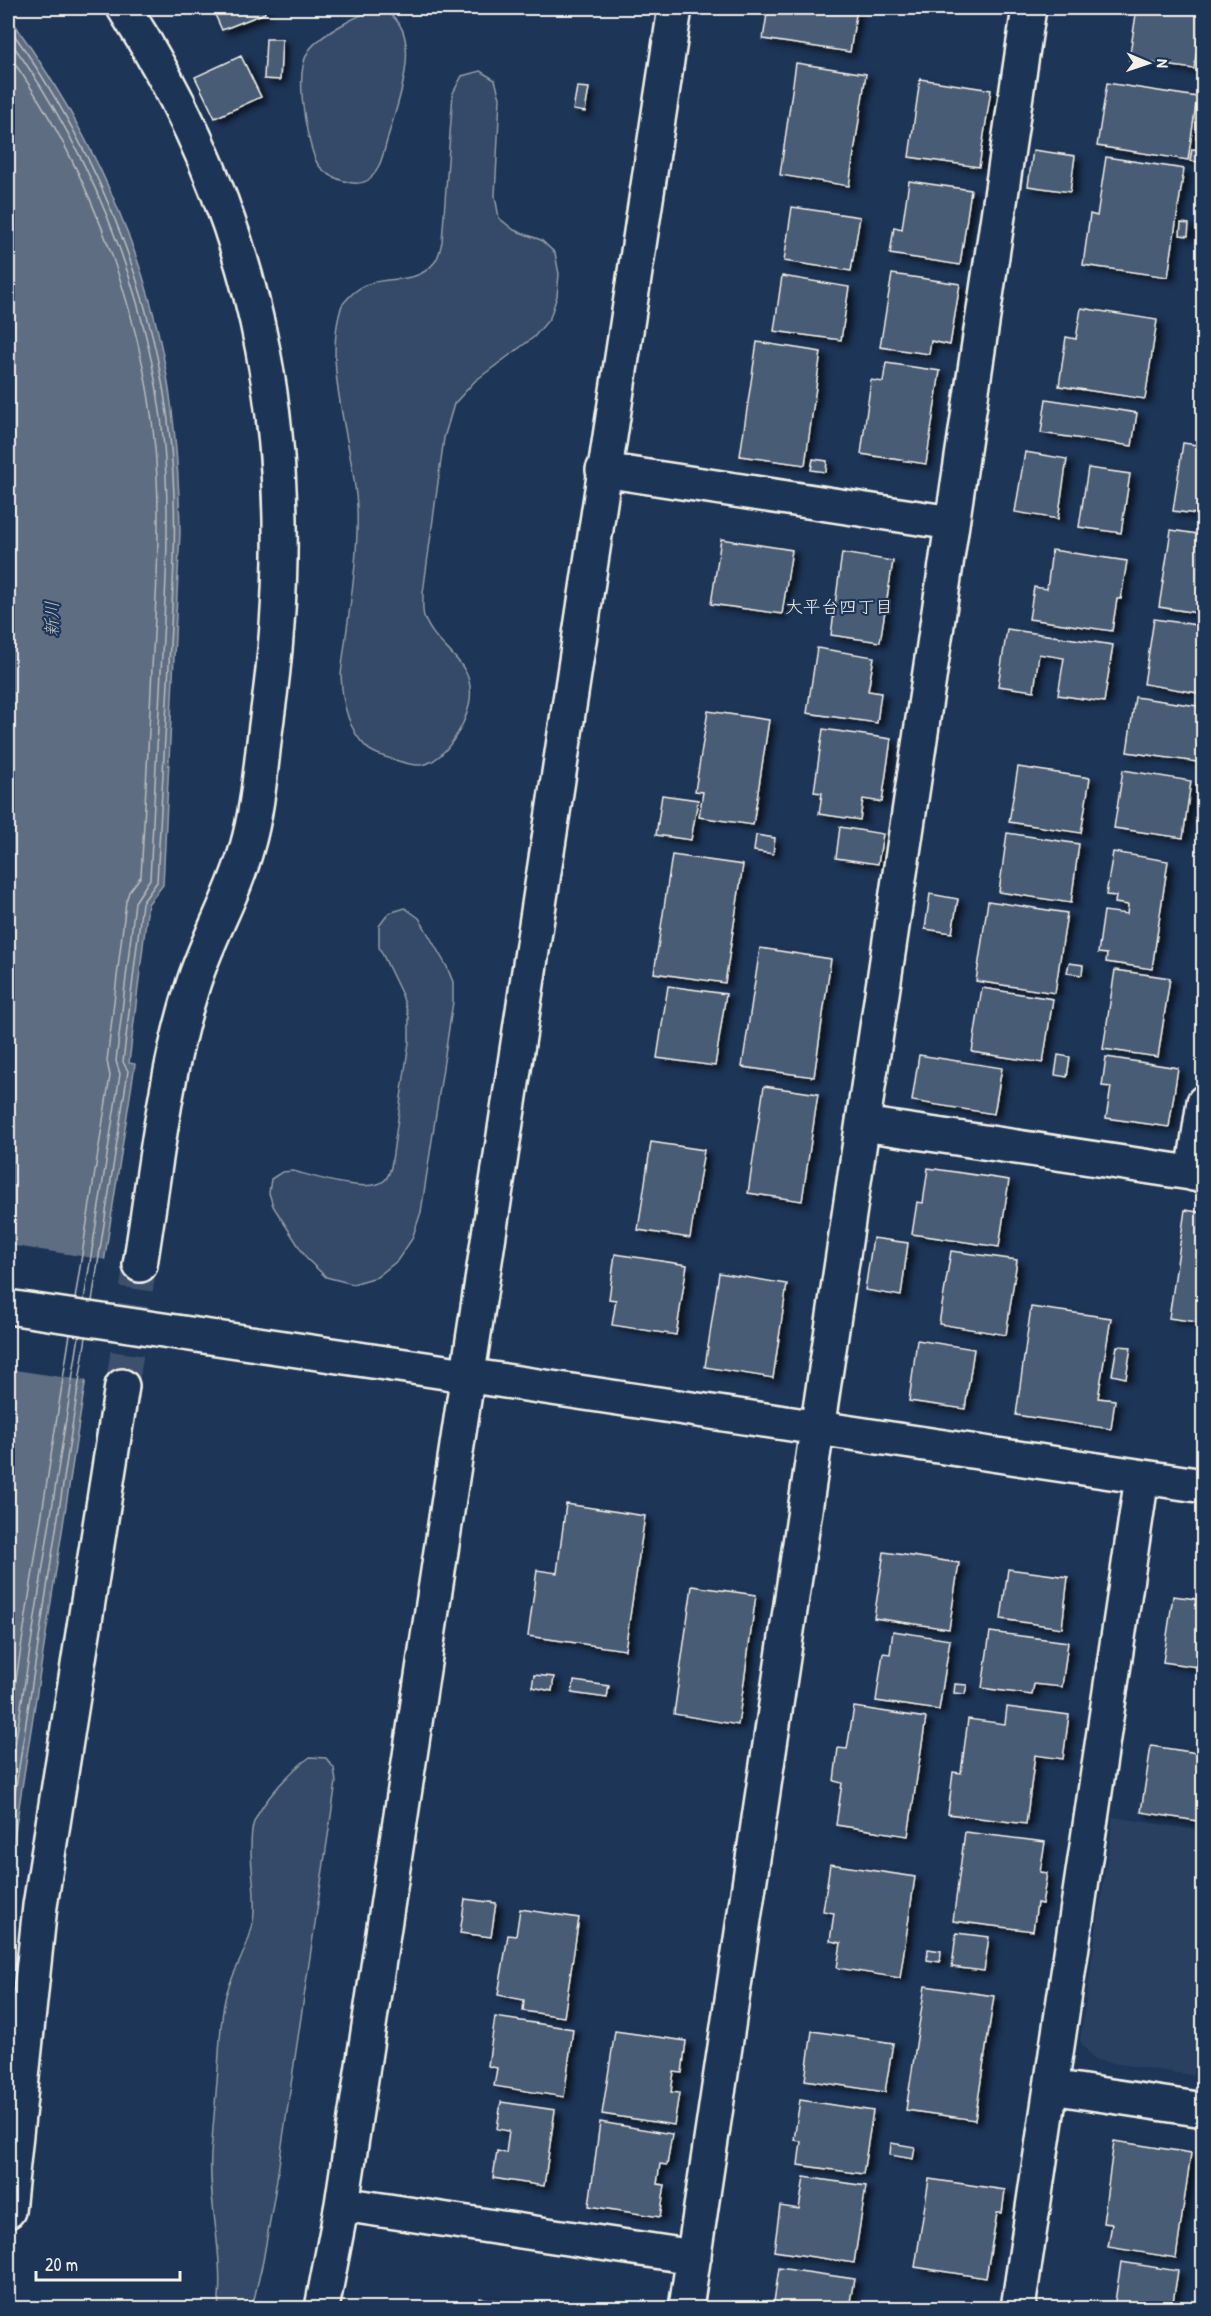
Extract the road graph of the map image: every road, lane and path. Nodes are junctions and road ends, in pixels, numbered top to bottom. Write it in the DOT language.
graph roads {
  1 [pos="124,8"];
  2 [pos="675,8"];
  3 [pos="1029,8"];
  4 [pos="603,470"];
  5 [pos="952,523"];
  6 [pos="1203,1102"];
  7 [pos="863,1124"];
  8 [pos="1198,1174"];
  9 [pos="140,1265"];
  10 [pos="8,1307"];
  11 [pos="467,1376"];
  12 [pos="122,1386"];
  13 [pos="817,1428"];
  14 [pos="1142,1477"];
  15 [pos="1203,1486"];
  16 [pos="1051,2087"];
  17 [pos="1203,2110"];
  18 [pos="342,2204"];
  19 [pos="8,2211"];
  20 [pos="694,2257"];
  21 [pos="322,2308"];
  22 [pos="686,2308"];
  23 [pos="1018,2308"];
  1 -- 9 [label="street"];
  2 -- 4 [label="street"];
  3 -- 5 [label="street"];
  4 -- 5 [label="street"];
  4 -- 11 [label="street"];
  5 -- 7 [label="street"];
  6 -- 8 [label="street"];
  7 -- 8 [label="street"];
  7 -- 13 [label="street"];
  10 -- 11 [label="street, bridge"];
  11 -- 13 [label="street"];
  11 -- 18 [label="street"];
  12 -- 19 [label="street"];
  13 -- 14 [label="street"];
  13 -- 20 [label="street"];
  14 -- 15 [label="street"];
  14 -- 16 [label="street"];
  16 -- 17 [label="street"];
  16 -- 23 [label="street"];
  18 -- 20 [label="street"];
  18 -- 21 [label="street"];
  20 -- 22 [label="street"];
}
